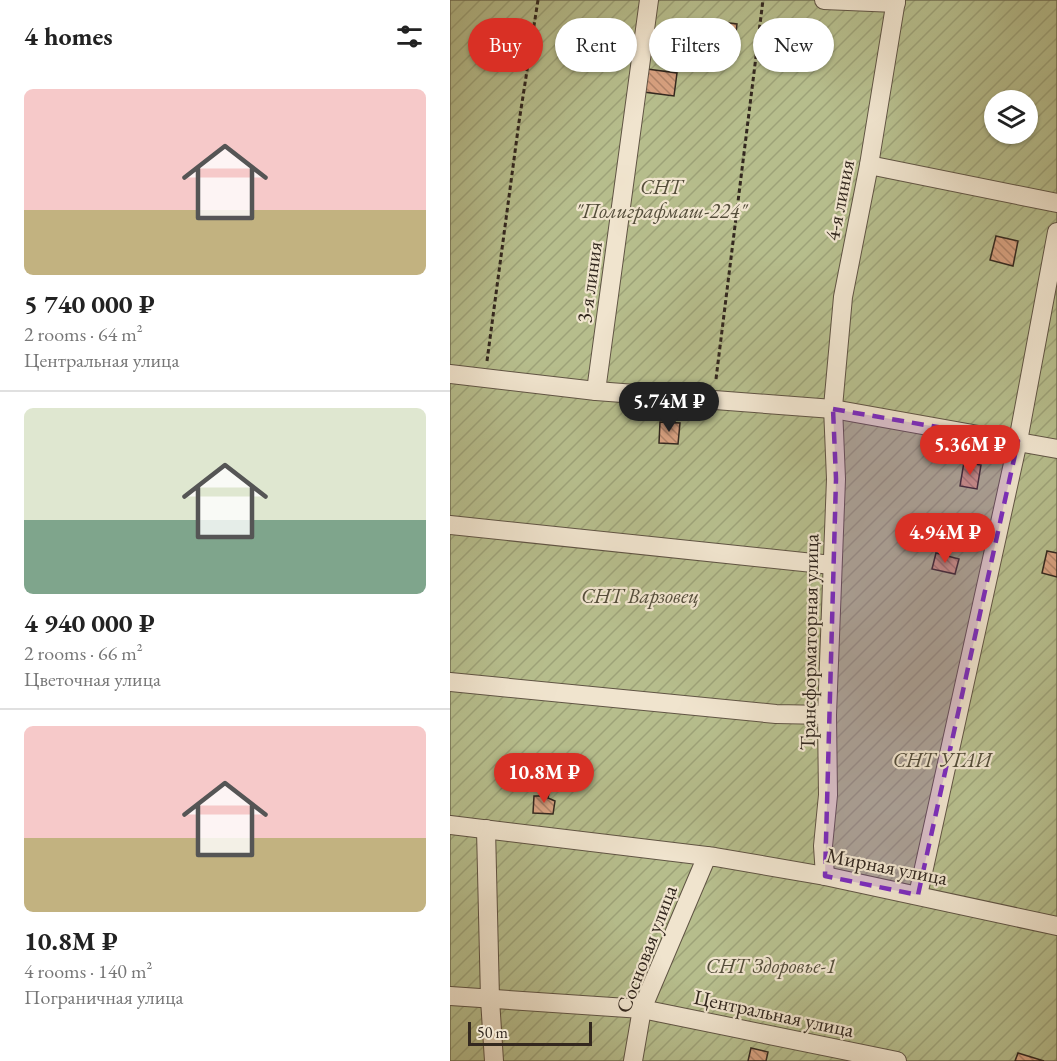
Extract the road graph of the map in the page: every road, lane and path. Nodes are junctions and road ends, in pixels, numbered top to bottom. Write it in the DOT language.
graph roads {
  1 [pos="538,0"];
  2 [pos="649,0"];
  3 [pos="763,0"];
  4 [pos="824,0"];
  5 [pos="896,2"];
  6 [pos="869,165"];
  7 [pos="1056,198"];
  8 [pos="1057,232"];
  9 [pos="487,361"];
  10 [pos="450,375"];
  11 [pos="716,379"];
  12 [pos="596,391"];
  13 [pos="833,409"];
  14 [pos="1018,441"];
  15 [pos="1057,449"];
  16 [pos="450,525"];
  17 [pos="832,565"];
  18 [pos="450,682"];
  19 [pos="827,715"];
  20 [pos="450,825"];
  21 [pos="486,829"];
  22 [pos="707,856"];
  23 [pos="825,876"];
  24 [pos="918,895"];
  25 [pos="1057,926"];
  26 [pos="450,996"];
  27 [pos="490,999"];
  28 [pos="642,1009"];
  29 [pos="864,1058"];
  30 [pos="494,1061"];
  31 [pos="633,1061"];
  32 [pos="897,1061"];
  1 -- 9 [label="path"];
  2 -- 12 [label="street, 3-я линия"];
  3 -- 11 [label="path"];
  4 -- 5 [label="street"];
  5 -- 6 [label="street, 4-я линия"];
  6 -- 7 [label="street"];
  6 -- 13 [label="street, 4-я линия"];
  8 -- 14 [label="street"];
  10 -- 12 [label="street"];
  12 -- 13 [label="street"];
  13 -- 14 [label="street"];
  13 -- 17 [label="street, Трансформаторная улица"];
  14 -- 15 [label="street"];
  14 -- 24 [label="street"];
  16 -- 17 [label="street"];
  17 -- 19 [label="street, Трансформаторная улица"];
  18 -- 19 [label="street"];
  19 -- 23 [label="street, Трансформаторная улица"];
  20 -- 21 [label="street, Мирная улица"];
  21 -- 22 [label="street, Мирная улица"];
  21 -- 27 [label="street"];
  22 -- 23 [label="street, Мирная улица"];
  22 -- 28 [label="street, Сосновая улица"];
  23 -- 24 [label="street, Мирная улица"];
  24 -- 25 [label="street, Мирная улица"];
  26 -- 27 [label="street, Центральная улица"];
  27 -- 28 [label="street, Центральная улица"];
  27 -- 30 [label="street"];
  28 -- 29 [label="street, Центральная улица"];
  28 -- 31 [label="street, Сосновая улица"];
  29 -- 32 [label="street, Центральная улица"];
}
